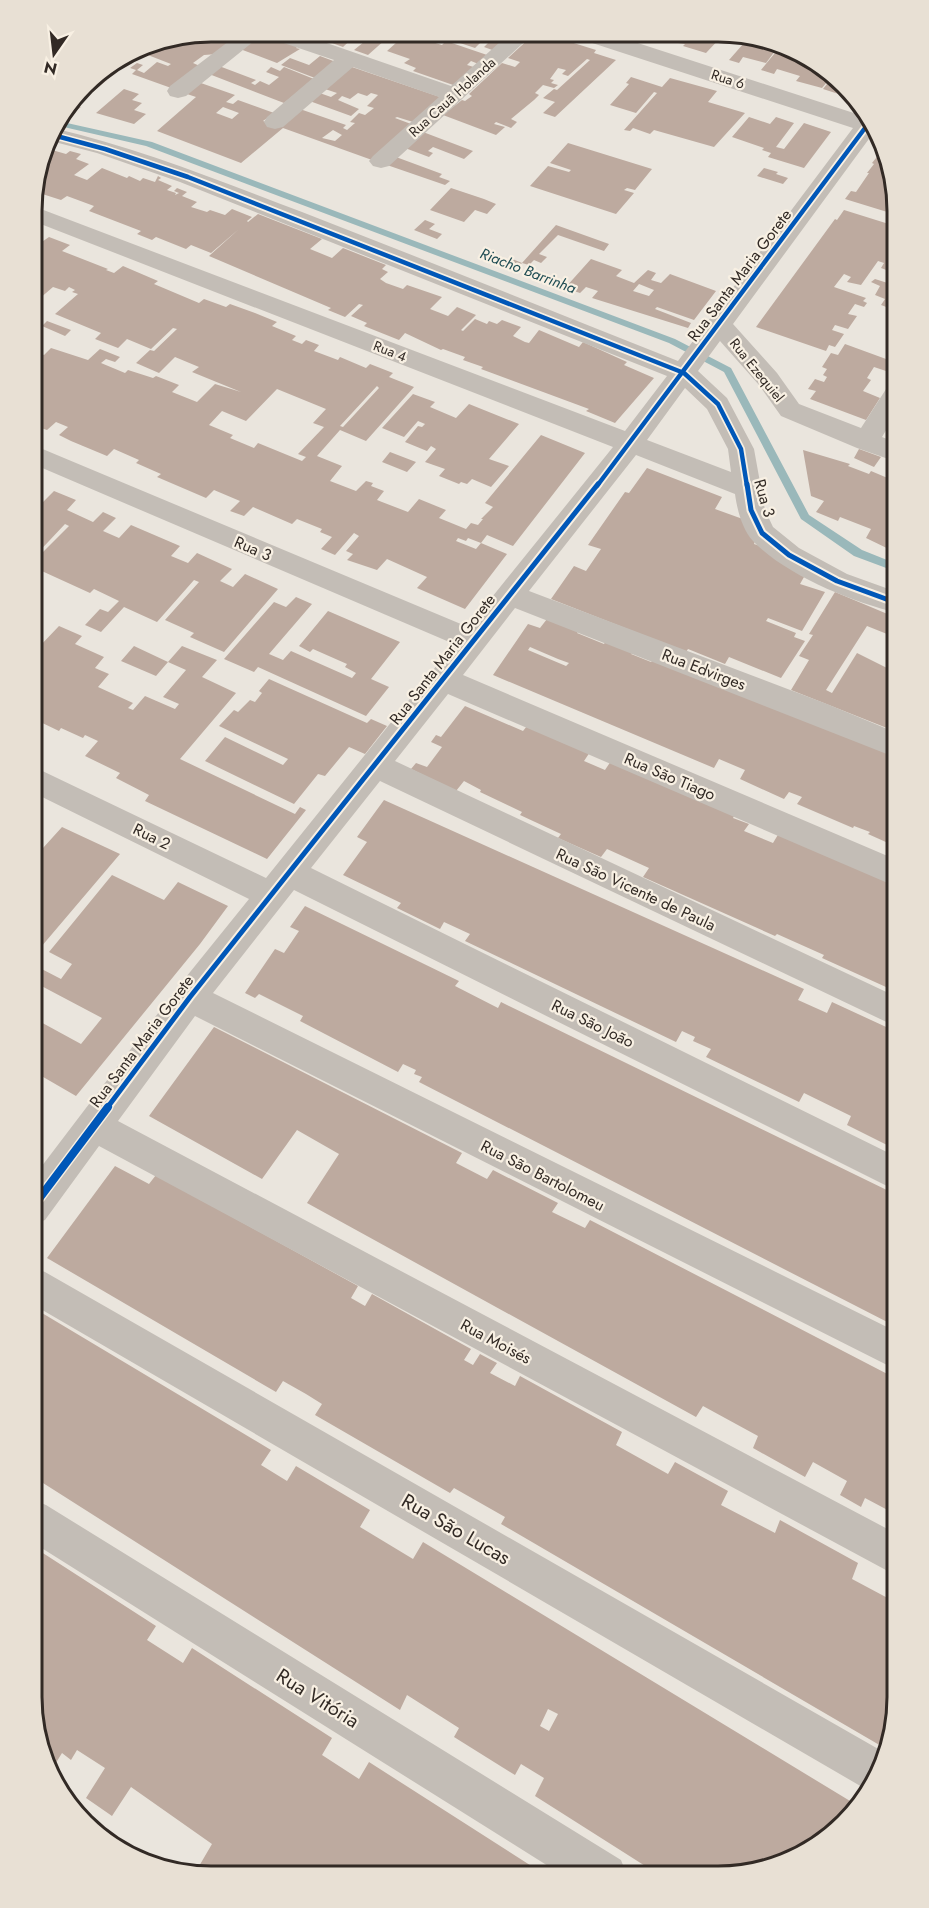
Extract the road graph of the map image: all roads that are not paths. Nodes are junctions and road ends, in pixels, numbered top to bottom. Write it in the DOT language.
graph roads {
  1 [pos="241,42"];
  2 [pos="303,42"];
  3 [pos="513,42"];
  4 [pos="613,42"];
  5 [pos="349,58"];
  6 [pos="178,91"];
  7 [pos="454,95"];
  8 [pos="275,122"];
  9 [pos="862,122"];
  10 [pos="865,128"];
  11 [pos="60,136"];
  12 [pos="381,161"];
  13 [pos="42,216"];
  14 [pos="714,331"];
  15 [pos="686,370"];
  16 [pos="887,408"];
  17 [pos="866,442"];
  18 [pos="630,444"];
  19 [pos="887,449"];
  20 [pos="42,458"];
  21 [pos="747,488"];
  22 [pos="510,595"];
  23 [pos="887,599"];
  24 [pos="474,641"];
  25 [pos="443,679"];
  26 [pos="887,742"];
  27 [pos="375,765"];
  28 [pos="42,782"];
  29 [pos="887,870"];
  30 [pos="280,884"];
  31 [pos="190,997"];
  32 [pos="887,1008"];
  33 [pos="95,1126"];
  34 [pos="887,1170"];
  35 [pos="42,1195"];
  36 [pos="42,1290"];
  37 [pos="887,1347"];
  38 [pos="42,1525"];
  39 [pos="887,1551"];
  40 [pos="871,1769"];
  41 [pos="589,1866"];
  1 -- 6 [label="street"];
  2 -- 5 [label="street"];
  3 -- 7 [label="street, Rua Cauã Holanda"];
  4 -- 9 [label="street, Rua 6"];
  5 -- 7 [label="street"];
  5 -- 8 [label="street"];
  7 -- 12 [label="street, Rua Cauã Holanda"];
  10 -- 14 [label="street, Rua Santa Maria Gorete"];
  11 -- 15 [label="street, Rua 3"];
  13 -- 18 [label="street, Rua 4"];
  14 -- 15 [label="street, Rua Santa Maria Gorete"];
  14 -- 17 [label="street, Rua Ezequiel"];
  15 -- 18 [label="street, Rua Santa Maria Gorete"];
  15 -- 21 [label="street, Rua 3"];
  16 -- 17 [label="street"];
  17 -- 19 [label="street, Rua Ezequiel"];
  18 -- 21 [label="street, Rua 4"];
  18 -- 22 [label="street, Rua Santa Maria Gorete"];
  20 -- 24 [label="street, Rua 3"];
  21 -- 23 [label="street, Rua 3"];
  22 -- 24 [label="street, Rua Santa Maria Gorete"];
  22 -- 26 [label="street, Rua Edvirges"];
  24 -- 25 [label="street, Rua Santa Maria Gorete"];
  25 -- 27 [label="street, Rua Santa Maria Gorete"];
  25 -- 29 [label="street, Rua São Tiago"];
  27 -- 30 [label="street, Rua Santa Maria Gorete"];
  27 -- 32 [label="street, Rua São Vicente de Paula"];
  28 -- 30 [label="street, Rua 2"];
  30 -- 31 [label="street, Rua Santa Maria Gorete"];
  30 -- 34 [label="street, Rua São João"];
  31 -- 33 [label="street, Rua Santa Maria Gorete"];
  31 -- 37 [label="street, Rua São Bartolomeu"];
  33 -- 35 [label="street, Rua Santa Maria Gorete"];
  33 -- 39 [label="street, Rua Moisés"];
  36 -- 40 [label="street, Rua São Lucas"];
  38 -- 41 [label="street, Rua Vitória"];
}
